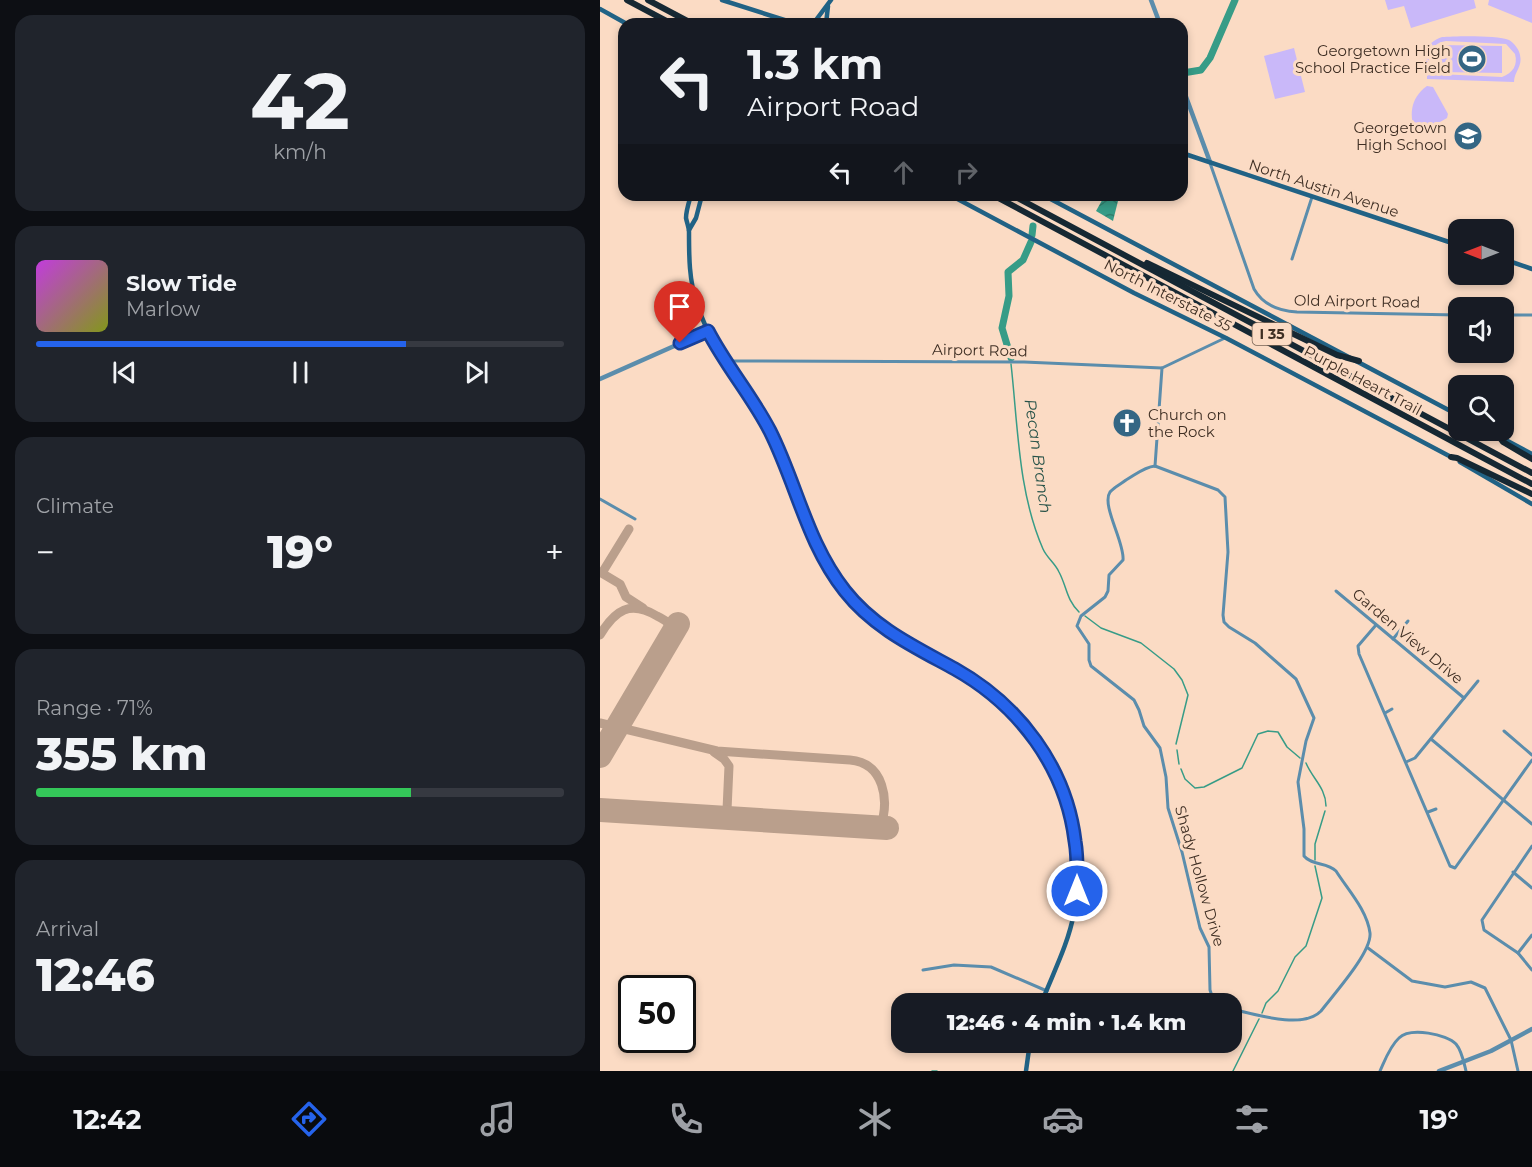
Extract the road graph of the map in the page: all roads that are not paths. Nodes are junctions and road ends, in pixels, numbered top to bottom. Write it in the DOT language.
graph roads {
  1 [pos="627,0"];
  2 [pos="648,0"];
  3 [pos="654,0"];
  4 [pos="722,0"];
  5 [pos="1151,0"];
  6 [pos="830,2"];
  7 [pos="661,7"];
  8 [pos="600,9"];
  9 [pos="661,18"];
  10 [pos="682,18"];
  11 [pos="778,18"];
  12 [pos="818,18"];
  13 [pos="826,18"];
  14 [pos="1158,18"];
  15 [pos="618,19"];
  16 [pos="1188,102"];
  17 [pos="1188,155"];
  18 [pos="1210,162"];
  19 [pos="1312,197"];
  20 [pos="690,201"];
  21 [pos="700,201"];
  22 [pos="961,201"];
  23 [pos="1004,201"];
  24 [pos="1023,201"];
  25 [pos="1054,201"];
  26 [pos="689,230"];
  27 [pos="1448,242"];
  28 [pos="1111,248"];
  29 [pos="1292,259"];
  30 [pos="1514,263"];
  31 [pos="1532,269"];
  32 [pos="1448,315"];
  33 [pos="1514,315"];
  34 [pos="1532,315"];
  35 [pos="708,331"];
  36 [pos="1226,338"];
  37 [pos="727,361"];
  38 [pos="1359,361"];
  39 [pos="1162,368"];
  40 [pos="600,379"];
  41 [pos="1448,410"];
  42 [pos="1502,441"];
  43 [pos="1532,456"];
  44 [pos="1451,457"];
  45 [pos="1155,466"];
  46 [pos="1532,473"];
  47 [pos="1532,484"];
  48 [pos="1532,494"];
  49 [pos="600,499"];
  50 [pos="1532,504"];
  51 [pos="634,519"];
  52 [pos="1336,591"];
  53 [pos="1408,621"];
  54 [pos="1376,625"];
  55 [pos="1393,639"];
  56 [pos="1478,681"];
  57 [pos="1464,698"];
  58 [pos="1392,709"];
  59 [pos="1385,713"];
  60 [pos="1504,731"];
  61 [pos="1431,739"];
  62 [pos="1532,754"];
  63 [pos="1532,760"];
  64 [pos="1406,762"];
  65 [pos="1503,801"];
  66 [pos="1436,809"];
  67 [pos="1428,812"];
  68 [pos="1532,824"];
  69 [pos="1532,846"];
  70 [pos="1513,872"];
  71 [pos="1532,888"];
  72 [pos="1532,935"];
  73 [pos="1368,948"];
  74 [pos="1518,953"];
  75 [pos="923,970"];
  76 [pos="1532,970"];
  77 [pos="1047,991"];
  78 [pos="1211,993"];
  79 [pos="1242,1011"];
  80 [pos="1532,1029"];
  81 [pos="1511,1040"];
  82 [pos="1029,1053"];
  83 [pos="1463,1060"];
  84 [pos="1027,1068"];
  85 [pos="1380,1071"];
  86 [pos="1439,1071"];
  87 [pos="1466,1071"];
  88 [pos="1518,1071"];
  1 -- 9 [label="highway"];
  2 -- 7 [label="highway"];
  3 -- 7 [label="highway"];
  4 -- 11 [label="main road"];
  5 -- 14 [label="street"];
  6 -- 12 [label="main road"];
  6 -- 13 [label="main road"];
  7 -- 10 [label="highway"];
  8 -- 15 [label="main road"];
  16 -- 18 [label="street"];
  17 -- 18 [label="main road, North Austin Avenue"];
  18 -- 19 [label="main road, North Austin Avenue"];
  18 -- 32 [label="street, Old Airport Road"];
  19 -- 27 [label="main road, North Austin Avenue"];
  19 -- 29 [label="street"];
  20 -- 26 [label="main road"];
  21 -- 26 [label="main road"];
  22 -- 36 [label="main road, North Interstate 35"];
  23 -- 47 [label="highway, Purple Heart Trail / I 35"];
  24 -- 28 [label="highway, Purple Heart Trail / I 35"];
  25 -- 38 [label="main road, North Interstate 35"];
  26 -- 35 [label="main road"];
  28 -- 38 [label="highway"];
  28 -- 46 [label="highway, Purple Heart Trail / I 35"];
  30 -- 31 [label="main road"];
  33 -- 34 [label="street"];
  35 -- 37 [label="main road"];
  35 -- 40 [label="street"];
  36 -- 39 [label="street, Airport Road"];
  36 -- 44 [label="main road, North Interstate 35"];
  37 -- 39 [label="street, Airport Road"];
  37 -- 77 [label="main road"];
  38 -- 41 [label="main road, North Interstate 35"];
  39 -- 45 [label="street"];
  42 -- 43 [label="highway"];
  44 -- 48 [label="highway"];
  44 -- 50 [label="main road, North Interstate 35"];
  45 -- 73 [label="street"];
  45 -- 78 [label="street, Shady Hollow Drive"];
  49 -- 51 [label="street"];
  52 -- 54 [label="street, Garden View Drive"];
  53 -- 55 [label="street"];
  54 -- 55 [label="street, Garden View Drive"];
  54 -- 59 [label="street"];
  55 -- 57 [label="street, Garden View Drive"];
  56 -- 57 [label="street"];
  57 -- 61 [label="street"];
  58 -- 59 [label="street"];
  59 -- 64 [label="street"];
  60 -- 62 [label="street"];
  61 -- 64 [label="street"];
  61 -- 65 [label="street"];
  63 -- 65 [label="street"];
  64 -- 67 [label="street"];
  65 -- 67 [label="street"];
  65 -- 68 [label="street"];
  66 -- 67 [label="street"];
  69 -- 70 [label="street"];
  70 -- 71 [label="street"];
  70 -- 74 [label="street"];
  72 -- 74 [label="street"];
  73 -- 79 [label="street"];
  73 -- 81 [label="street"];
  74 -- 76 [label="street"];
  75 -- 77 [label="street"];
  80 -- 81 [label="street"];
  81 -- 83 [label="street"];
  81 -- 88 [label="street"];
  82 -- 84 [label="main road"];
  83 -- 85 [label="street"];
  83 -- 86 [label="street"];
  83 -- 87 [label="street"];
}
